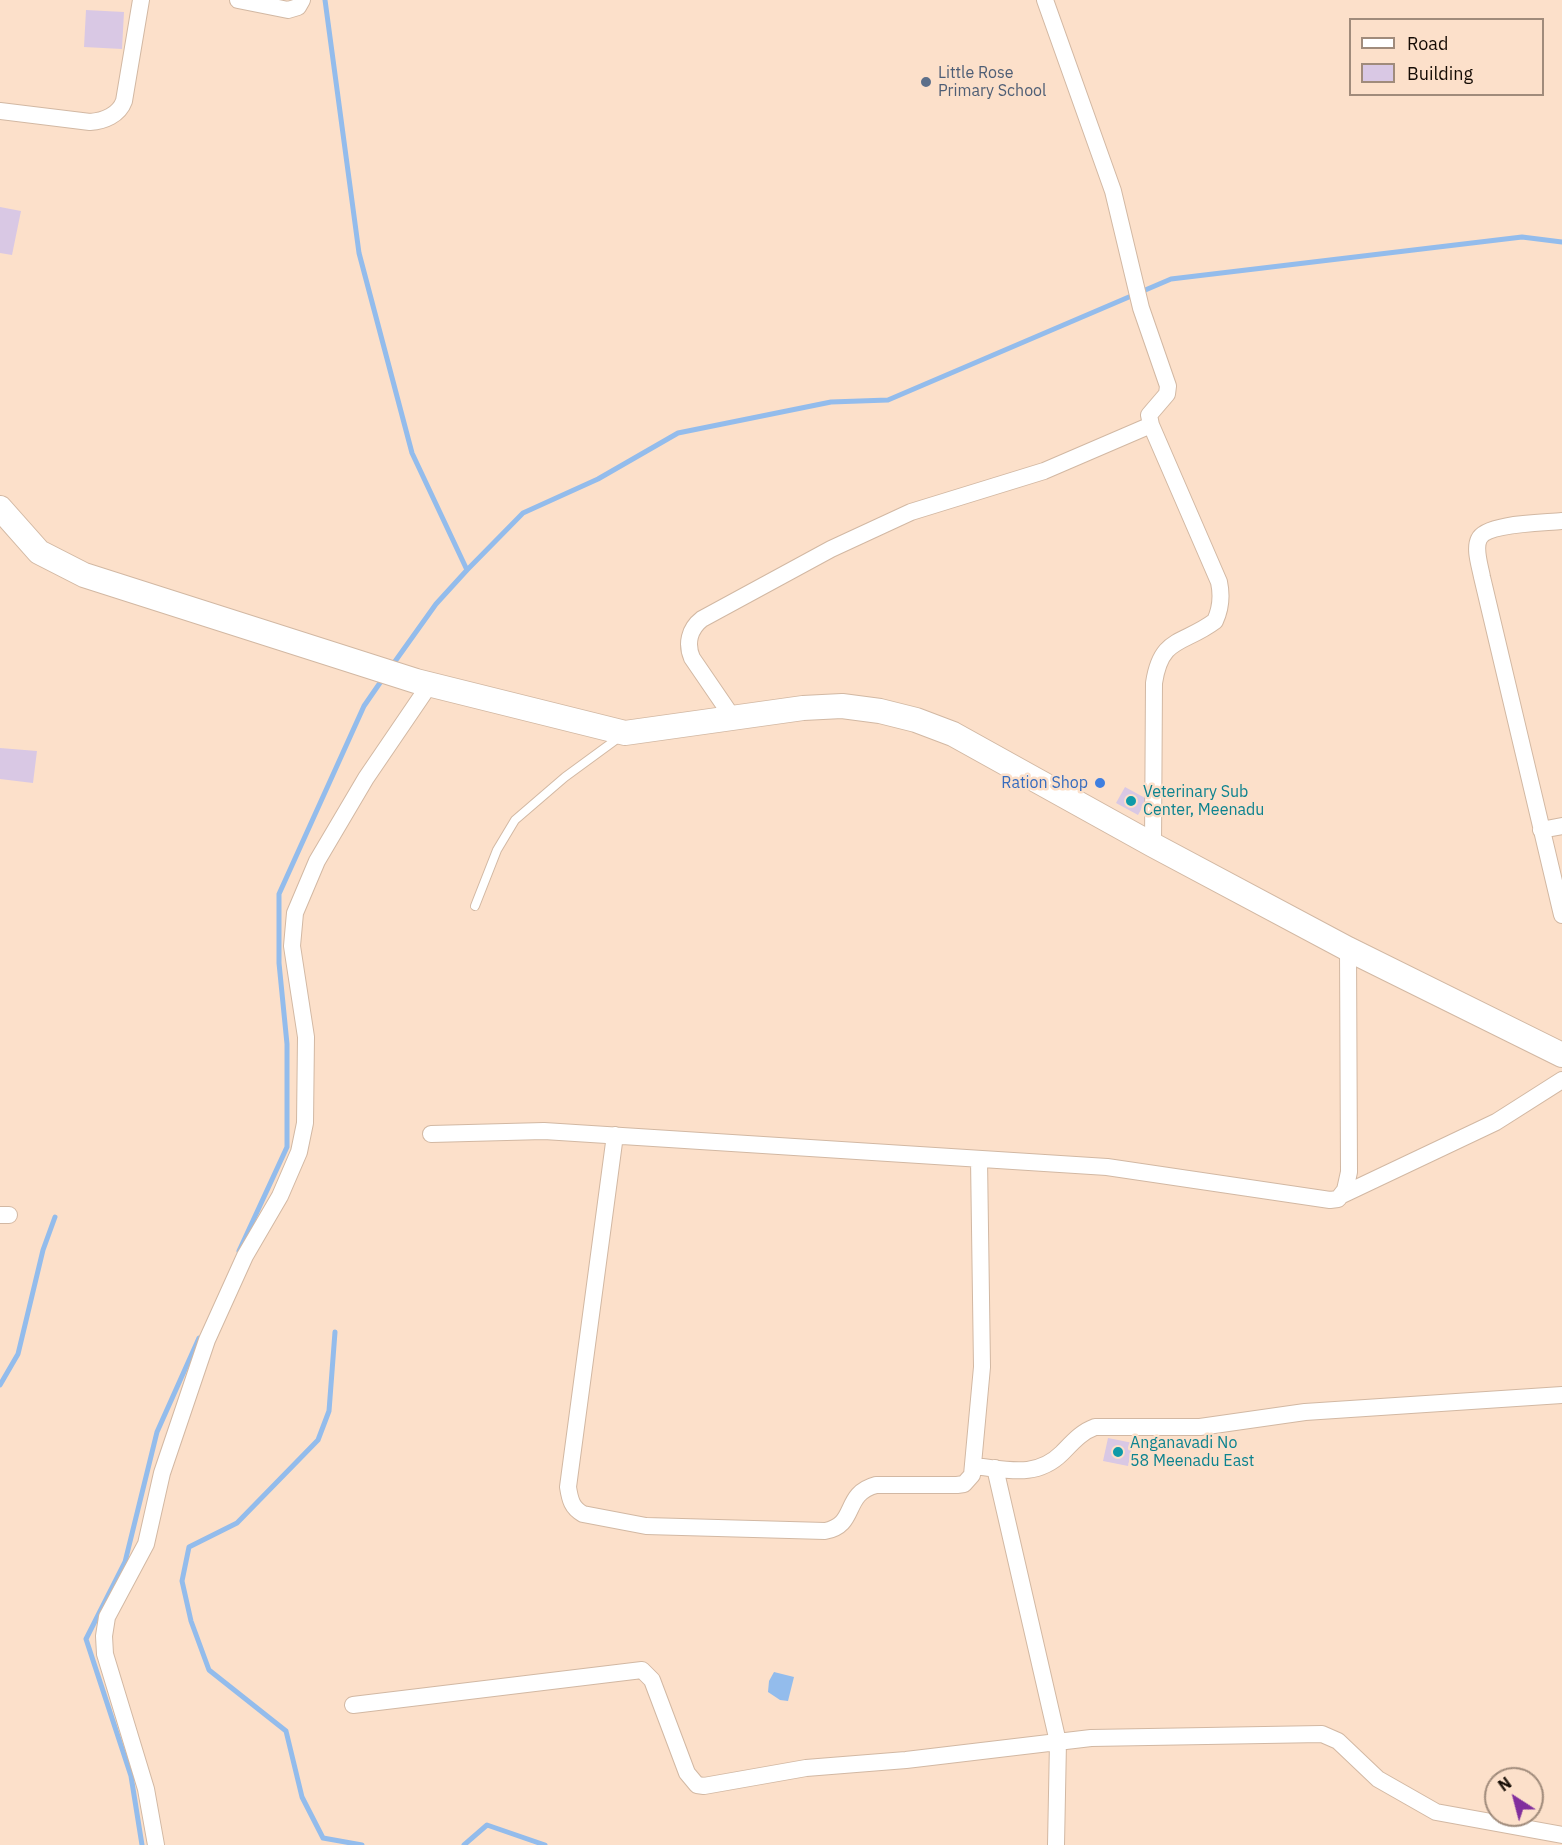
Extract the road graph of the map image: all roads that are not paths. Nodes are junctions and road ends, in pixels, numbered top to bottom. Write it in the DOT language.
graph roads {
  1 [pos="141,0"];
  2 [pos="238,0"];
  3 [pos="302,0"];
  4 [pos="1045,0"];
  5 [pos="0,111"];
  6 [pos="1151,425"];
  7 [pos="0,508"];
  8 [pos="1562,521"];
  9 [pos="423,682"];
  10 [pos="733,718"];
  11 [pos="625,733"];
  12 [pos="1562,826"];
  13 [pos="1541,830"];
  14 [pos="1153,845"];
  15 [pos="475,906"];
  16 [pos="1562,915"];
  17 [pos="1348,949"];
  18 [pos="1562,1055"];
  19 [pos="1562,1080"];
  20 [pos="431,1134"];
  21 [pos="615,1135"];
  22 [pos="979,1159"];
  23 [pos="1342,1195"];
  24 [pos="1562,1395"];
  25 [pos="973,1466"];
  26 [pos="995,1468"];
  27 [pos="353,1705"];
  28 [pos="1058,1742"];
  29 [pos="1562,1835"];
  30 [pos="156,1845"];
  31 [pos="1056,1845"];
  1 -- 5 [label="street"];
  2 -- 3 [label="street"];
  4 -- 6 [label="street"];
  6 -- 10 [label="street"];
  6 -- 14 [label="street"];
  7 -- 9 [label="street"];
  8 -- 13 [label="street"];
  9 -- 11 [label="street"];
  9 -- 30 [label="street"];
  10 -- 11 [label="street"];
  10 -- 14 [label="street"];
  11 -- 15 [label="lane"];
  12 -- 13 [label="street"];
  13 -- 16 [label="street"];
  14 -- 17 [label="street"];
  17 -- 18 [label="street"];
  17 -- 23 [label="street"];
  19 -- 23 [label="street"];
  20 -- 21 [label="street"];
  21 -- 22 [label="street"];
  21 -- 25 [label="street"];
  22 -- 23 [label="street"];
  22 -- 25 [label="street"];
  24 -- 26 [label="street"];
  25 -- 26 [label="street"];
  26 -- 28 [label="street"];
  27 -- 28 [label="street"];
  28 -- 29 [label="street"];
  28 -- 31 [label="street"];
}
